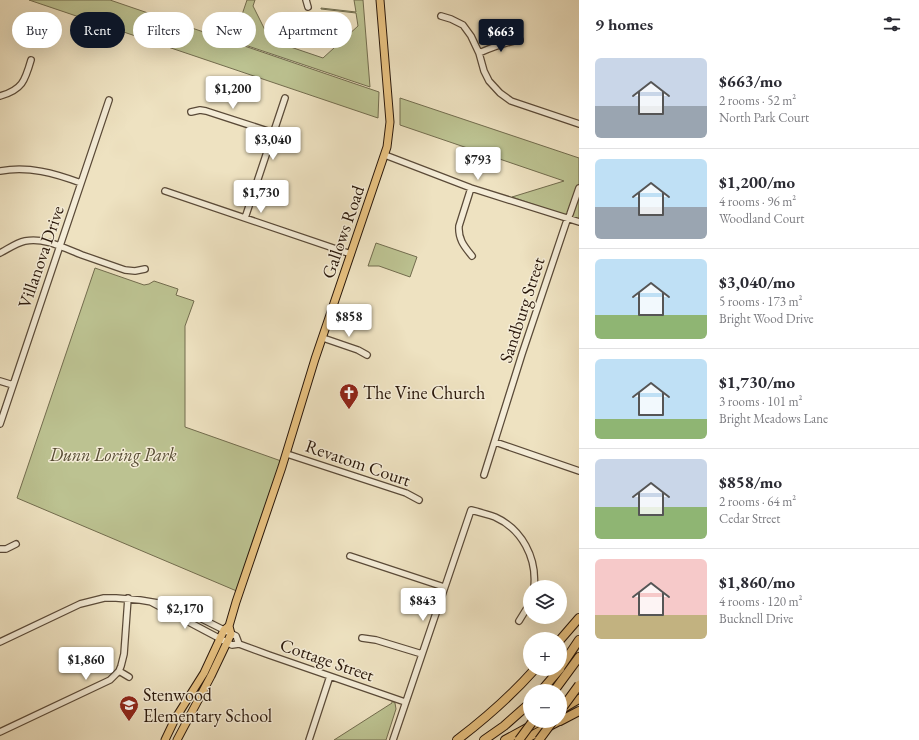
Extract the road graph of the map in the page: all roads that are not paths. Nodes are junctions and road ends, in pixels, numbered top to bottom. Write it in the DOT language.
graph roads {
  1 [pos="306,0"];
  2 [pos="380,0"];
  3 [pos="308,6"];
  4 [pos="441,16"];
  5 [pos="520,40"];
  6 [pos="479,53"];
  7 [pos="31,60"];
  8 [pos="0,96"];
  9 [pos="285,98"];
  10 [pos="109,100"];
  11 [pos="192,112"];
  12 [pos="579,124"];
  13 [pos="274,133"];
  14 [pos="385,155"];
  15 [pos="0,171"];
  16 [pos="81,183"];
  17 [pos="471,188"];
  18 [pos="579,188"];
  19 [pos="165,191"];
  20 [pos="245,218"];
  21 [pos="568,218"];
  22 [pos="579,222"];
  23 [pos="60,247"];
  24 [pos="0,253"];
  25 [pos="351,254"];
  26 [pos="472,256"];
  27 [pos="145,269"];
  28 [pos="323,338"];
  29 [pos="367,355"];
  30 [pos="0,381"];
  31 [pos="13,385"];
  32 [pos="0,424"];
  33 [pos="495,442"];
  34 [pos="287,454"];
  35 [pos="579,471"];
  36 [pos="484,475"];
  37 [pos="420,500"];
  38 [pos="16,544"];
  39 [pos="0,549"];
  40 [pos="350,556"];
  41 [pos="534,580"];
  42 [pos="444,587"];
  43 [pos="128,598"];
  44 [pos="152,602"];
  45 [pos="523,615"];
  46 [pos="579,618"];
  47 [pos="519,621"];
  48 [pos="226,628"];
  49 [pos="566,632"];
  50 [pos="231,634"];
  51 [pos="362,638"];
  52 [pos="220,639"];
  53 [pos="579,640"];
  54 [pos="0,642"];
  55 [pos="227,643"];
  56 [pos="239,644"];
  57 [pos="422,654"];
  58 [pos="579,657"];
  59 [pos="567,658"];
  60 [pos="119,671"];
  61 [pos="330,676"];
  62 [pos="529,676"];
  63 [pos="554,676"];
  64 [pos="129,678"];
  65 [pos="547,684"];
  66 [pos="560,684"];
  67 [pos="579,685"];
  68 [pos="579,699"];
  69 [pos="567,701"];
  70 [pos="406,702"];
  71 [pos="567,706"];
  72 [pos="523,710"];
  73 [pos="578,711"];
  74 [pos="567,717"];
  75 [pos="527,728"];
  76 [pos="527,728"];
  77 [pos="546,728"];
  78 [pos="548,728"];
  79 [pos="0,732"];
  80 [pos="165,740"];
  81 [pos="177,740"];
  82 [pos="309,740"];
  83 [pos="393,740"];
  84 [pos="457,740"];
  85 [pos="484,740"];
  86 [pos="505,740"];
  87 [pos="519,740"];
  88 [pos="523,740"];
  89 [pos="539,740"];
  1 -- 3 [label="street"];
  2 -- 14 [label="main road, Gallows Road"];
  4 -- 6 [label="street"];
  5 -- 6 [label="street"];
  6 -- 12 [label="street"];
  7 -- 8 [label="street"];
  9 -- 13 [label="street"];
  10 -- 16 [label="street, Villanova Drive"];
  11 -- 13 [label="street"];
  13 -- 20 [label="street"];
  14 -- 17 [label="street"];
  14 -- 25 [label="main road, Gallows Road"];
  15 -- 16 [label="street"];
  16 -- 23 [label="street, Villanova Drive"];
  17 -- 21 [label="street"];
  17 -- 26 [label="street"];
  18 -- 21 [label="street, Sandburg Street"];
  19 -- 20 [label="street"];
  20 -- 25 [label="street"];
  21 -- 22 [label="street"];
  21 -- 33 [label="street, Sandburg Street"];
  23 -- 24 [label="street"];
  23 -- 27 [label="street"];
  23 -- 31 [label="street, Villanova Drive"];
  25 -- 28 [label="main road, Gallows Road"];
  28 -- 29 [label="street"];
  28 -- 34 [label="main road, Gallows Road"];
  30 -- 31 [label="street"];
  31 -- 32 [label="street, Villanova Drive"];
  33 -- 35 [label="street"];
  33 -- 36 [label="street, Sandburg Street"];
  34 -- 37 [label="street, Revatom Court"];
  34 -- 48 [label="main road, Gallows Road"];
  38 -- 39 [label="street"];
  40 -- 42 [label="street"];
  41 -- 42 [label="street"];
  42 -- 57 [label="street"];
  43 -- 44 [label="street, Cottage Street"];
  43 -- 54 [label="street, Cottage Street"];
  43 -- 60 [label="street"];
  44 -- 48 [label="street, Cottage Street"];
  44 -- 52 [label="street, Cottage Street"];
  45 -- 47 [label="street"];
  46 -- 49 [label="highway"];
  48 -- 50 [label="main road"];
  48 -- 52 [label="main road, Gallows Road"];
  50 -- 55 [label="main road"];
  50 -- 56 [label="street"];
  51 -- 57 [label="street"];
  52 -- 55 [label="street, Cottage Street"];
  52 -- 80 [label="main road, Gallows Road"];
  53 -- 59 [label="highway"];
  55 -- 56 [label="street, Cottage Street"];
  55 -- 81 [label="main road"];
  56 -- 61 [label="street, Cottage Street"];
  57 -- 70 [label="street"];
  58 -- 66 [label="highway"];
  60 -- 64 [label="street"];
  60 -- 79 [label="street"];
  61 -- 70 [label="street, Cottage Street"];
  61 -- 82 [label="street"];
  62 -- 84 [label="highway"];
  63 -- 65 [label="highway"];
  67 -- 69 [label="highway, bridge"];
  68 -- 71 [label="highway"];
  70 -- 83 [label="street"];
  72 -- 85 [label="highway"];
  73 -- 74 [label="highway"];
  75 -- 87 [label="highway, bridge"];
  76 -- 86 [label="highway"];
  77 -- 88 [label="highway"];
  78 -- 89 [label="highway, bridge"];
}
